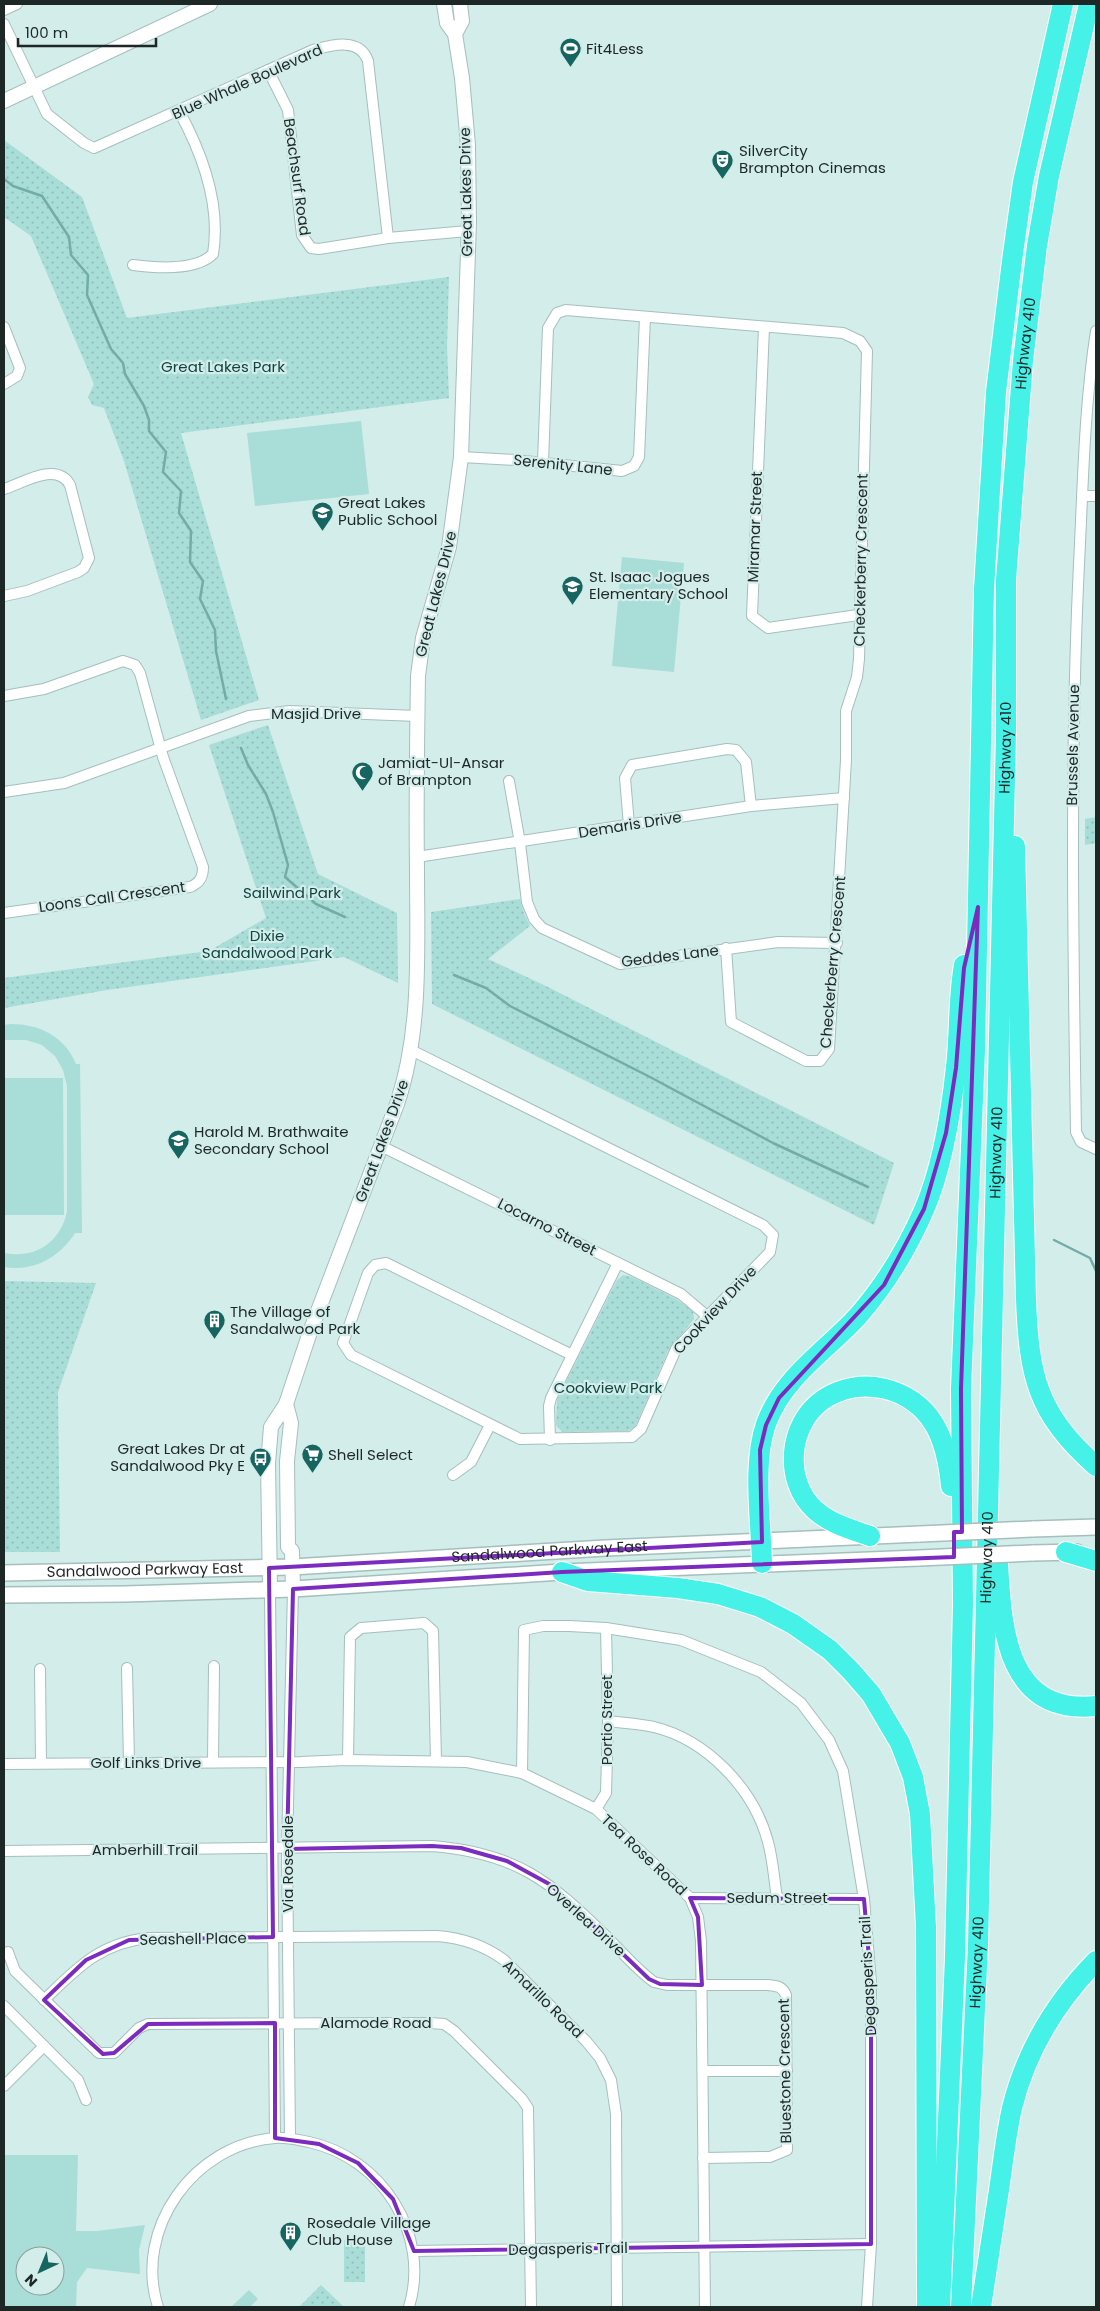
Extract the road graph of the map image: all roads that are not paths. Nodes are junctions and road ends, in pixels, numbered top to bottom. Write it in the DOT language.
graph roads {
  1 [pos="16,4"];
  2 [pos="210,4"];
  3 [pos="444,4"];
  4 [pos="460,4"];
  5 [pos="1056,4"];
  6 [pos="1063,4"];
  7 [pos="1090,4"];
  8 [pos="4,10"];
  9 [pos="4,24"];
  10 [pos="455,34"];
  11 [pos="1055,38"];
  12 [pos="268,70"];
  13 [pos="33,88"];
  14 [pos="4,101"];
  15 [pos="179,112"];
  16 [pos="468,230"];
  17 [pos="388,238"];
  18 [pos="133,265"];
  19 [pos="645,317"];
  20 [pos="4,327"];
  21 [pos="764,327"];
  22 [pos="1096,331"];
  23 [pos="4,384"];
  24 [pos="461,457"];
  25 [pos="543,462"];
  26 [pos="4,489"];
  27 [pos="1082,496"];
  28 [pos="1096,496"];
  29 [pos="4,596"];
  30 [pos="858,615"];
  31 [pos="4,696"];
  32 [pos="417,716"];
  33 [pos="1006,734"];
  34 [pos="161,749"];
  35 [pos="509,781"];
  36 [pos="4,792"];
  37 [pos="844,798"];
  38 [pos="751,806"];
  39 [pos="629,825"];
  40 [pos="520,843"];
  41 [pos="416,857"];
  42 [pos="978,907"];
  43 [pos="4,913"];
  44 [pos="837,943"];
  45 [pos="726,948"];
  46 [pos="411,1050"];
  47 [pos="381,1146"];
  48 [pos="1096,1149"];
  49 [pos="618,1263"];
  50 [pos="707,1316"];
  51 [pos="572,1355"];
  52 [pos="286,1404"];
  53 [pos="490,1425"];
  54 [pos="550,1440"];
  55 [pos="1096,1466"];
  56 [pos="452,1475"];
  57 [pos="988,1502"];
  58 [pos="1096,1527"];
  59 [pos="870,1536"];
  60 [pos="762,1542"];
  61 [pos="1096,1551"];
  62 [pos="1066,1552"];
  63 [pos="1096,1561"];
  64 [pos="762,1563"];
  65 [pos="292,1567"];
  66 [pos="269,1568"];
  67 [pos="4,1572"];
  68 [pos="562,1572"];
  69 [pos="293,1589"];
  70 [pos="270,1590"];
  71 [pos="4,1595"];
  72 [pos="963,1604"];
  73 [pos="606,1628"];
  74 [pos="214,1666"];
  75 [pos="127,1668"];
  76 [pos="40,1669"];
  77 [pos="1096,1706"];
  78 [pos="608,1721"];
  79 [pos="348,1760"];
  80 [pos="436,1761"];
  81 [pos="213,1762"];
  82 [pos="272,1762"];
  83 [pos="289,1762"];
  84 [pos="128,1763"];
  85 [pos="4,1764"];
  86 [pos="42,1764"];
  87 [pos="522,1772"];
  88 [pos="596,1808"];
  89 [pos="287,1848"];
  90 [pos="273,1849"];
  91 [pos="4,1851"];
  92 [pos="690,1898"];
  93 [pos="777,1898"];
  94 [pos="864,1899"];
  95 [pos="273,1937"];
  96 [pos="288,1937"];
  97 [pos="8,1952"];
  98 [pos="1096,1961"];
  99 [pos="702,1985"];
  100 [pos="44,2000"];
  101 [pos="4,2006"];
  102 [pos="275,2023"];
  103 [pos="287,2023"];
  104 [pos="44,2046"];
  105 [pos="703,2071"];
  106 [pos="787,2071"];
  107 [pos="4,2086"];
  108 [pos="86,2100"];
  109 [pos="275,2138"];
  110 [pos="290,2138"];
  111 [pos="703,2158"];
  112 [pos="871,2244"];
  113 [pos="704,2246"];
  114 [pos="617,2249"];
  115 [pos="530,2250"];
  116 [pos="414,2251"];
  117 [pos="158,2307"];
  118 [pos="409,2307"];
  119 [pos="531,2307"];
  120 [pos="617,2307"];
  121 [pos="705,2307"];
  122 [pos="867,2307"];
  123 [pos="926,2307"];
  124 [pos="940,2307"];
  125 [pos="960,2307"];
  126 [pos="982,2307"];
  1 -- 8 [label="street"];
  2 -- 13 [label="street"];
  3 -- 10 [label="street, Great Lakes Drive"];
  4 -- 10 [label="street, Great Lakes Drive"];
  5 -- 11 [label="highway"];
  6 -- 11 [label="highway, Highway 410"];
  7 -- 33 [label="highway, Highway 410"];
  9 -- 13 [label="street"];
  10 -- 16 [label="street, Great Lakes Drive"];
  11 -- 42 [label="highway, Highway 410"];
  12 -- 15 [label="street, Blue Whale Boulevard"];
  12 -- 17 [label="street, Beachsurf Road"];
  12 -- 17 [label="street, Blue Whale Boulevard"];
  13 -- 14 [label="street"];
  13 -- 15 [label="street, Blue Whale Boulevard"];
  15 -- 18 [label="street"];
  16 -- 17 [label="street, Beachsurf Road"];
  16 -- 24 [label="street, Great Lakes Drive"];
  19 -- 21 [label="street, Checkerberry Crescent"];
  19 -- 25 [label="street, Checkerberry Crescent"];
  19 -- 25 [label="street, Serenity Lane"];
  20 -- 23 [label="street"];
  21 -- 30 [label="street, Checkerberry Crescent"];
  21 -- 30 [label="street, Miramar Street"];
  22 -- 27 [label="street, Brussels Avenue"];
  24 -- 25 [label="street, Serenity Lane"];
  24 -- 32 [label="street, Great Lakes Drive"];
  26 -- 29 [label="street"];
  27 -- 28 [label="street"];
  27 -- 48 [label="street, Brussels Avenue"];
  30 -- 37 [label="street, Checkerberry Crescent"];
  31 -- 34 [label="street"];
  32 -- 34 [label="street, Masjid Drive"];
  32 -- 41 [label="street, Great Lakes Drive"];
  33 -- 55 [label="highway"];
  33 -- 57 [label="highway, Highway 410"];
  34 -- 36 [label="street, Masjid Drive"];
  34 -- 43 [label="street, Loons Call Crescent"];
  35 -- 40 [label="street, Geddes Lane"];
  37 -- 38 [label="street, Demaris Drive"];
  37 -- 44 [label="street, Checkerberry Crescent"];
  38 -- 39 [label="street, Demaris Drive"];
  38 -- 39 [label="street"];
  39 -- 40 [label="street, Demaris Drive"];
  40 -- 41 [label="street, Demaris Drive"];
  40 -- 45 [label="street, Geddes Lane"];
  41 -- 46 [label="street, Great Lakes Drive"];
  42 -- 60 [label="highway"];
  42 -- 72 [label="highway, Highway 410"];
  44 -- 45 [label="street, Geddes Lane"];
  44 -- 45 [label="street, Checkerberry Crescent"];
  46 -- 47 [label="street, Great Lakes Drive"];
  46 -- 50 [label="street, Cookview Drive"];
  47 -- 49 [label="street, Locarno Street"];
  47 -- 52 [label="street, Great Lakes Drive"];
  49 -- 50 [label="street, Locarno Street"];
  49 -- 51 [label="street"];
  50 -- 54 [label="street, Cookview Drive"];
  51 -- 53 [label="street, Cookview Drive"];
  51 -- 54 [label="street"];
  52 -- 65 [label="street, Great Lakes Drive"];
  52 -- 66 [label="street, Great Lakes Drive"];
  53 -- 54 [label="street, Cookview Drive"];
  53 -- 56 [label="street"];
  57 -- 77 [label="highway"];
  57 -- 125 [label="highway, Highway 410"];
  58 -- 59 [label="main road, Sandalwood Parkway East, bridge"];
  59 -- 60 [label="main road, Sandalwood Parkway East"];
  59 -- 72 [label="highway"];
  60 -- 64 [label="highway"];
  60 -- 65 [label="main road, Sandalwood Parkway East"];
  61 -- 62 [label="main road, Sandalwood Parkway East"];
  62 -- 63 [label="highway"];
  62 -- 64 [label="main road, Sandalwood Parkway East, bridge"];
  64 -- 68 [label="main road, Sandalwood Parkway East"];
  65 -- 66 [label="main road, Sandalwood Parkway East"];
  65 -- 69 [label="street, Great Lakes Drive"];
  66 -- 67 [label="main road, Sandalwood Parkway East"];
  66 -- 70 [label="street, Great Lakes Drive"];
  68 -- 69 [label="main road, Sandalwood Parkway East"];
  68 -- 123 [label="highway"];
  69 -- 70 [label="main road, Sandalwood Parkway East"];
  69 -- 83 [label="street, Via Rosedale"];
  70 -- 71 [label="main road, Sandalwood Parkway East"];
  70 -- 82 [label="street, Via Rosedale"];
  72 -- 124 [label="highway, Highway 410"];
  73 -- 78 [label="street, Portio Street"];
  73 -- 87 [label="street, Degasperis Trail"];
  73 -- 94 [label="street, Degasperis Trail"];
  74 -- 81 [label="street"];
  75 -- 84 [label="street"];
  76 -- 86 [label="street"];
  78 -- 88 [label="street, Portio Street"];
  78 -- 93 [label="street"];
  79 -- 80 [label="street, Tea Rose Road"];
  79 -- 80 [label="street"];
  79 -- 83 [label="street, Tea Rose Road"];
  80 -- 87 [label="street, Tea Rose Road"];
  81 -- 82 [label="street, Golf Links Drive"];
  81 -- 84 [label="street, Golf Links Drive"];
  82 -- 83 [label="street, Golf Links Drive"];
  82 -- 90 [label="street, Via Rosedale"];
  83 -- 89 [label="street, Via Rosedale"];
  84 -- 86 [label="street, Golf Links Drive"];
  85 -- 86 [label="street, Golf Links Drive"];
  87 -- 88 [label="street, Tea Rose Road"];
  88 -- 92 [label="street, Tea Rose Road"];
  89 -- 90 [label="street, Amberhill Trail"];
  89 -- 96 [label="street, Via Rosedale"];
  89 -- 99 [label="street, Overlea Drive"];
  90 -- 91 [label="street, Amberhill Trail"];
  90 -- 95 [label="street, Via Rosedale"];
  92 -- 93 [label="street, Sedum Street"];
  92 -- 99 [label="street, Tea Rose Road"];
  93 -- 94 [label="street, Sedum Street"];
  94 -- 112 [label="street, Degasperis Trail"];
  95 -- 96 [label="street, Seashell Place"];
  95 -- 100 [label="street, Seashell Place"];
  95 -- 102 [label="street, Via Rosedale"];
  96 -- 103 [label="street, Via Rosedale"];
  96 -- 114 [label="street, Amarillo Road"];
  97 -- 100 [label="street, Alamode Road"];
  98 -- 126 [label="highway"];
  99 -- 105 [label="street, Tea Rose Road"];
  99 -- 106 [label="street, Bluestone Crescent"];
  100 -- 102 [label="street, Alamode Road"];
  101 -- 104 [label="street"];
  102 -- 103 [label="street, Alamode Road"];
  102 -- 109 [label="street, Via Rosedale"];
  103 -- 110 [label="street, Via Rosedale"];
  103 -- 115 [label="street, Alamode Road"];
  104 -- 107 [label="street"];
  104 -- 108 [label="street"];
  105 -- 106 [label="street"];
  105 -- 111 [label="street, Tea Rose Road"];
  106 -- 111 [label="street, Bluestone Crescent"];
  109 -- 110 [label="street"];
  109 -- 117 [label="street"];
  110 -- 116 [label="street"];
  111 -- 113 [label="street, Tea Rose Road"];
  112 -- 113 [label="street, Degasperis Trail"];
  112 -- 122 [label="street"];
  113 -- 114 [label="street, Degasperis Trail"];
  113 -- 121 [label="street, Tea Rose Road"];
  114 -- 115 [label="street, Degasperis Trail"];
  114 -- 120 [label="street, Amarillo Road"];
  115 -- 116 [label="street, Degasperis Trail"];
  115 -- 119 [label="street, Alamode Road"];
  116 -- 118 [label="street"];
}
